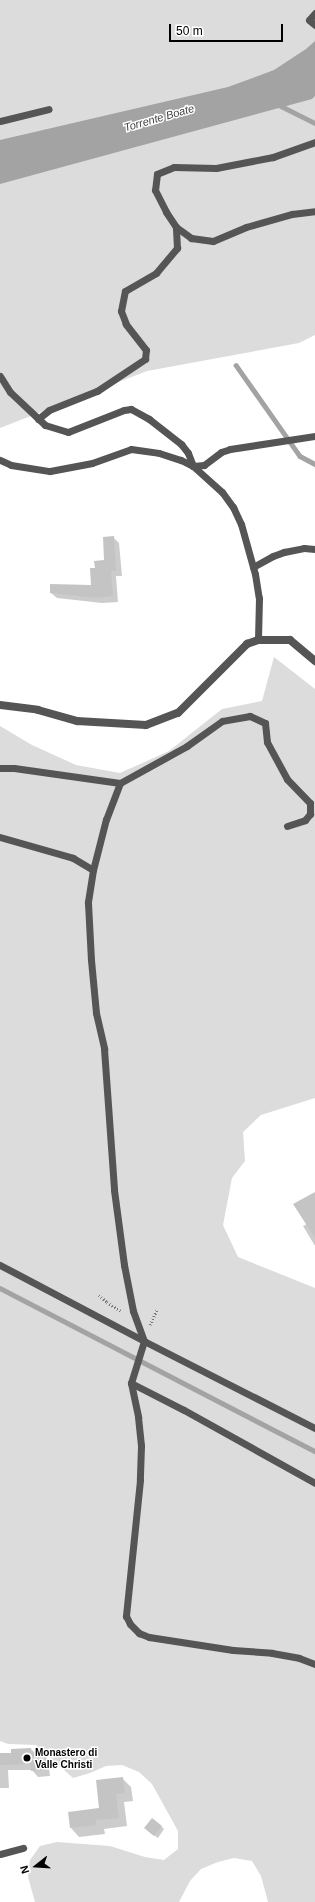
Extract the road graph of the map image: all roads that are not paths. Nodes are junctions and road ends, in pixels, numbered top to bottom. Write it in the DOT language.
graph roads {
  1 [pos="315,13"];
  2 [pos="315,25"];
  3 [pos="49,109"];
  4 [pos="0,121"];
  5 [pos="315,142"];
  6 [pos="315,211"];
  7 [pos="176,227"];
  8 [pos="0,376"];
  9 [pos="38,419"];
  10 [pos="315,436"];
  11 [pos="0,460"];
  12 [pos="193,466"];
  13 [pos="315,549"];
  14 [pos="253,567"];
  15 [pos="258,640"];
  16 [pos="315,661"];
  17 [pos="0,705"];
  18 [pos="0,768"];
  19 [pos="120,783"];
  20 [pos="287,826"];
  21 [pos="0,837"];
  22 [pos="93,870"];
  23 [pos="0,1265"];
  24 [pos="143,1338"];
  25 [pos="131,1383"];
  26 [pos="315,1428"];
  27 [pos="315,1483"];
  28 [pos="315,1664"];
  29 [pos="23,1848"];
  30 [pos="0,1854"];
  1 -- 2 [label="lane"];
  3 -- 4 [label="lane"];
  5 -- 7 [label="lane"];
  6 -- 7 [label="lane"];
  7 -- 9 [label="lane"];
  8 -- 9 [label="lane"];
  9 -- 12 [label="lane"];
  10 -- 12 [label="lane"];
  11 -- 12 [label="lane"];
  12 -- 14 [label="lane"];
  13 -- 14 [label="lane"];
  14 -- 15 [label="lane"];
  15 -- 16 [label="street"];
  15 -- 17 [label="street"];
  18 -- 19 [label="lane"];
  19 -- 20 [label="lane"];
  19 -- 22 [label="lane"];
  21 -- 22 [label="lane"];
  22 -- 24 [label="lane"];
  23 -- 24 [label="lane"];
  24 -- 25 [label="lane"];
  24 -- 26 [label="lane"];
  25 -- 27 [label="lane"];
  25 -- 28 [label="lane"];
  29 -- 30 [label="lane"];
}
